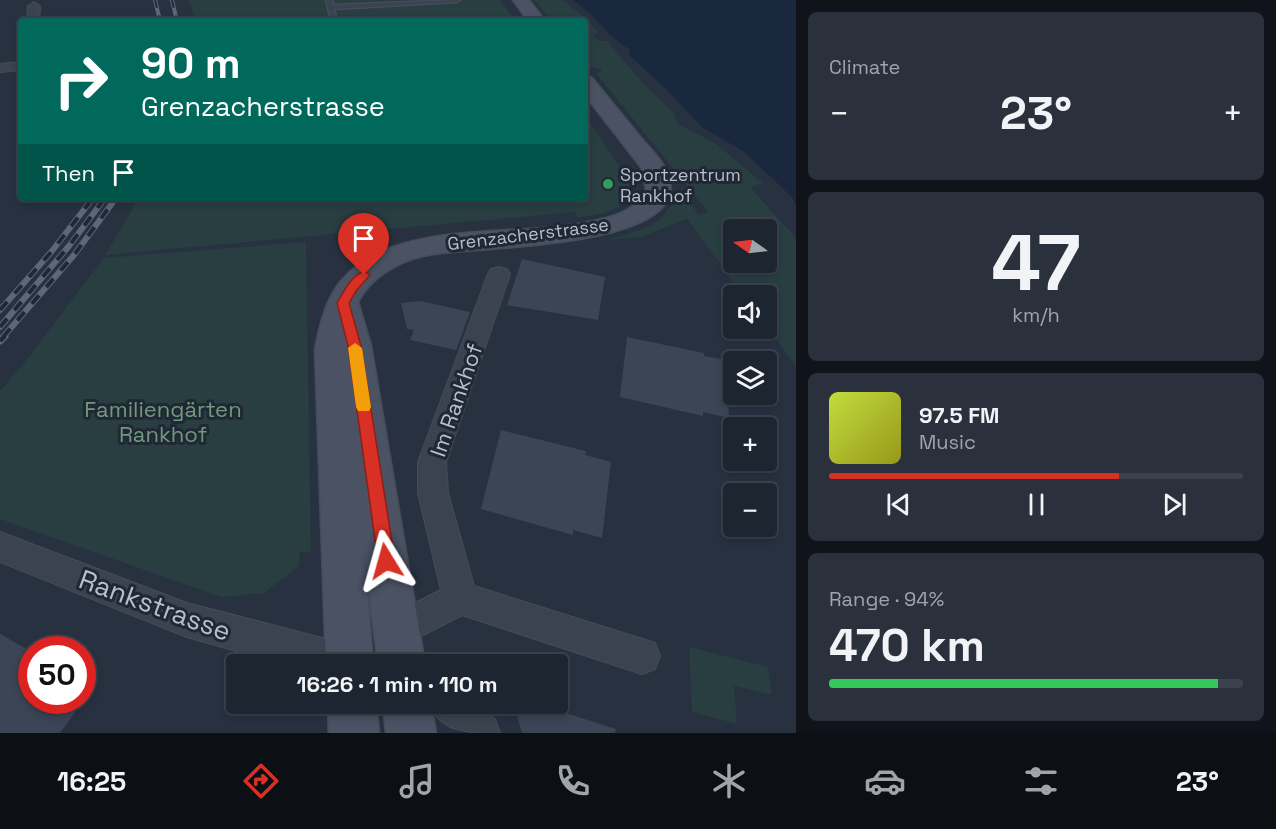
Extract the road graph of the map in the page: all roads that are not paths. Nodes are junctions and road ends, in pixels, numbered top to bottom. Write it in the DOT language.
graph roads {
  1 [pos="456,0"];
  2 [pos="522,0"];
  3 [pos="329,3"];
  4 [pos="34,6"];
  5 [pos="33,18"];
  6 [pos="333,18"];
  7 [pos="535,18"];
  8 [pos="18,66"];
  9 [pos="0,68"];
  10 [pos="588,86"];
  11 [pos="499,274"];
  12 [pos="343,303"];
  13 [pos="0,548"];
  14 [pos="460,598"];
  15 [pos="399,648"];
  16 [pos="301,654"];
  17 [pos="350,654"];
  18 [pos="642,656"];
  19 [pos="353,714"];
  20 [pos="408,714"];
  21 [pos="461,714"];
  22 [pos="354,733"];
  23 [pos="411,733"];
  24 [pos="481,733"];
  1 -- 3 [label="lane"];
  2 -- 7 [label="main road"];
  3 -- 6 [label="lane"];
  4 -- 5 [label="street"];
  8 -- 9 [label="street"];
  10 -- 12 [label="main road, Grenzacherstrasse"];
  11 -- 14 [label="street, Im Rankhof"];
  12 -- 15 [label="main road"];
  12 -- 17 [label="main road, Grenzacherstrasse"];
  13 -- 16 [label="street, Rankstrasse"];
  14 -- 15 [label="street"];
  14 -- 18 [label="street"];
  19 -- 22 [label="main road, Grenzacherstrasse"];
  20 -- 23 [label="main road"];
  21 -- 24 [label="street"];
}
